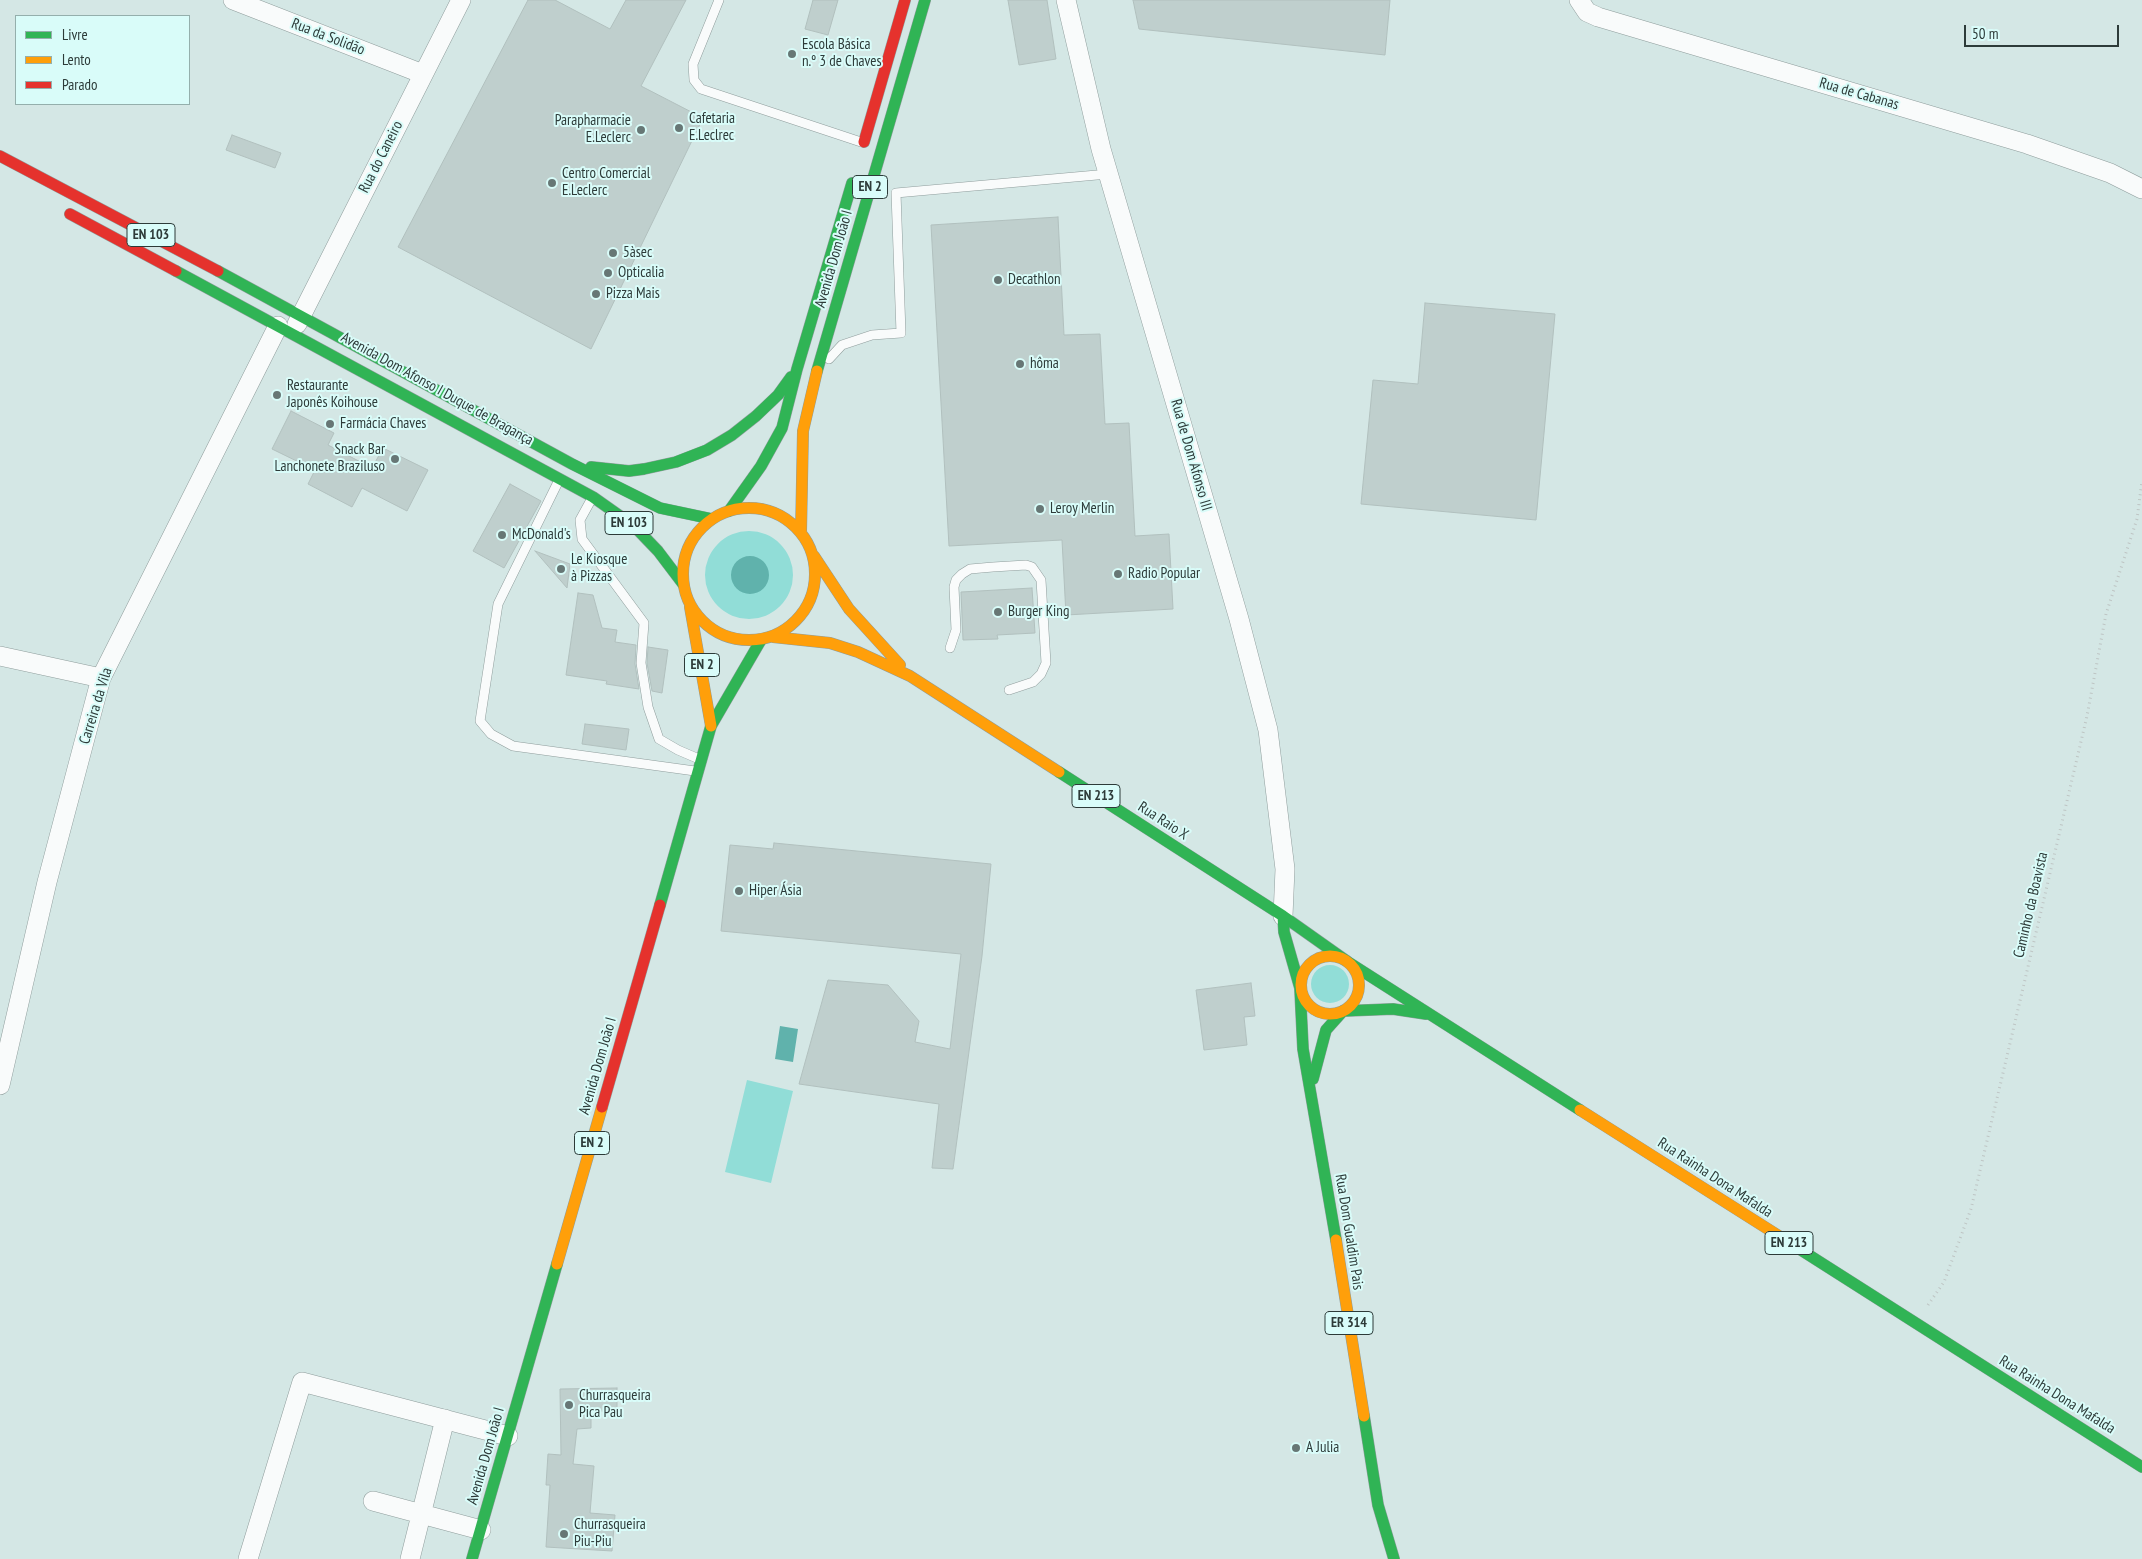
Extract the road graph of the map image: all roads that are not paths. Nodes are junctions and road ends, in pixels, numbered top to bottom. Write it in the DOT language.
graph roads {
  1 [pos="233,0"];
  2 [pos="461,0"];
  3 [pos="719,0"];
  4 [pos="905,0"];
  5 [pos="925,0"];
  6 [pos="1066,0"];
  7 [pos="1579,0"];
  8 [pos="423,74"];
  9 [pos="862,148"];
  10 [pos="0,156"];
  11 [pos="855,171"];
  12 [pos="1108,174"];
  13 [pos="2142,189"];
  14 [pos="61,209"];
  15 [pos="301,315"];
  16 [pos="285,330"];
  17 [pos="797,369"];
  18 [pos="816,374"];
  19 [pos="572,464"];
  20 [pos="560,479"];
  21 [pos="593,498"];
  22 [pos="729,511"];
  23 [pos="712,519"];
  24 [pos="801,532"];
  25 [pos="813,555"];
  26 [pos="683,584"];
  27 [pos="690,605"];
  28 [pos="772,637"];
  29 [pos="761,640"];
  30 [pos="950,648"];
  31 [pos="0,656"];
  32 [pos="910,676"];
  33 [pos="102,678"];
  34 [pos="1009,690"];
  35 [pos="711,726"];
  36 [pos="702,760"];
  37 [pos="698,772"];
  38 [pos="1282,916"];
  39 [pos="1348,962"];
  40 [pos="1300,988"];
  41 [pos="1343,1011"];
  42 [pos="1437,1016"];
  43 [pos="0,1085"];
  44 [pos="1311,1086"];
  45 [pos="445,1419"];
  46 [pos="508,1436"];
  47 [pos="2142,1466"];
  48 [pos="373,1501"];
  49 [pos="421,1514"];
  50 [pos="481,1530"];
  51 [pos="248,1559"];
  52 [pos="410,1559"];
  53 [pos="472,1559"];
  54 [pos="1394,1559"];
  1 -- 8 [label="street, Rua da Solidão"];
  2 -- 8 [label="street, Rua do Caneiro"];
  3 -- 9 [label="lane"];
  4 -- 9 [label="main road"];
  5 -- 18 [label="main road, Avenida Dom João I / EN 2"];
  6 -- 12 [label="street, Rua de Dom Afonso III"];
  7 -- 13 [label="street, Rua de Cabanas"];
  8 -- 15 [label="street, Rua do Caneiro"];
  10 -- 15 [label="main road, Avenida Dom Afonso I Duque de Bragança / EN 103"];
  11 -- 17 [label="main road, Avenida Dom João I / EN 2"];
  12 -- 18 [label="lane"];
  12 -- 38 [label="street, Rua de Dom Afonso III"];
  14 -- 16 [label="main road, Avenida Dom Afonso I Duque de Bragança / EN 103"];
  15 -- 16 [label="street"];
  15 -- 19 [label="main road, Avenida Dom Afonso I Duque de Bragança / EN 103"];
  16 -- 20 [label="main road, Avenida Dom Afonso I Duque de Bragança / EN 103"];
  16 -- 33 [label="street, Carreira da Vila"];
  17 -- 19 [label="main road, Avenida Dom Afonso I Duque de Bragança"];
  17 -- 22 [label="main road, Avenida Dom João I / EN 2"];
  18 -- 24 [label="main road, Avenida Dom João I / EN 2"];
  19 -- 23 [label="main road, Avenida Dom Afonso I Duque de Bragança / EN 103"];
  20 -- 21 [label="main road, Avenida Dom Afonso I Duque de Bragança / EN 103"];
  20 -- 37 [label="lane"];
  21 -- 26 [label="main road, Avenida Dom Afonso I Duque de Bragança / EN 103"];
  21 -- 36 [label="lane"];
  22 -- 23 [label="main road, EN 2"];
  22 -- 24 [label="main road, EN 2"];
  23 -- 26 [label="main road, EN 2"];
  24 -- 25 [label="main road, EN 2"];
  25 -- 28 [label="main road, EN 2"];
  25 -- 32 [label="main road, Rua Raio X / EN 213"];
  26 -- 27 [label="main road, EN 2"];
  27 -- 29 [label="main road, EN 2"];
  27 -- 35 [label="main road, Avenida Dom João I / EN 2"];
  28 -- 29 [label="main road, EN 2"];
  28 -- 32 [label="main road, Rua Raio X / EN 213"];
  29 -- 35 [label="main road, Avenida Dom João I / EN 2"];
  30 -- 34 [label="lane"];
  31 -- 33 [label="street"];
  32 -- 38 [label="main road, Rua Raio X / EN 213"];
  33 -- 43 [label="street, Carreira da Vila"];
  35 -- 36 [label="main road, Avenida Dom João I / EN 2"];
  36 -- 37 [label="main road, Avenida Dom João I / EN 2"];
  37 -- 46 [label="main road, Avenida Dom João I / EN 2"];
  38 -- 39 [label="main road, Rua Raio X / EN 213"];
  38 -- 40 [label="main road, EN 213"];
  39 -- 40 [label="main road, EN 213"];
  39 -- 41 [label="main road, EN 213"];
  39 -- 42 [label="main road, Rua Rainha Dona Mafalda / EN 213"];
  40 -- 41 [label="main road, EN 213"];
  40 -- 44 [label="main road, Rua Dom Gualdim Pais / ER 314"];
  41 -- 42 [label="main road, EN 213"];
  41 -- 44 [label="main road, Rua Dom Gualdim Pais / ER 314"];
  42 -- 47 [label="main road, Rua Rainha Dona Mafalda / EN 213"];
  44 -- 54 [label="main road, Rua Dom Gualdim Pais / ER 314"];
  45 -- 46 [label="street"];
  45 -- 49 [label="street"];
  45 -- 51 [label="street"];
  46 -- 50 [label="main road, Avenida Dom João I / EN 2"];
  48 -- 49 [label="street"];
  49 -- 50 [label="street"];
  49 -- 52 [label="street"];
  50 -- 53 [label="main road, Avenida Dom João I / EN 2"];
}
